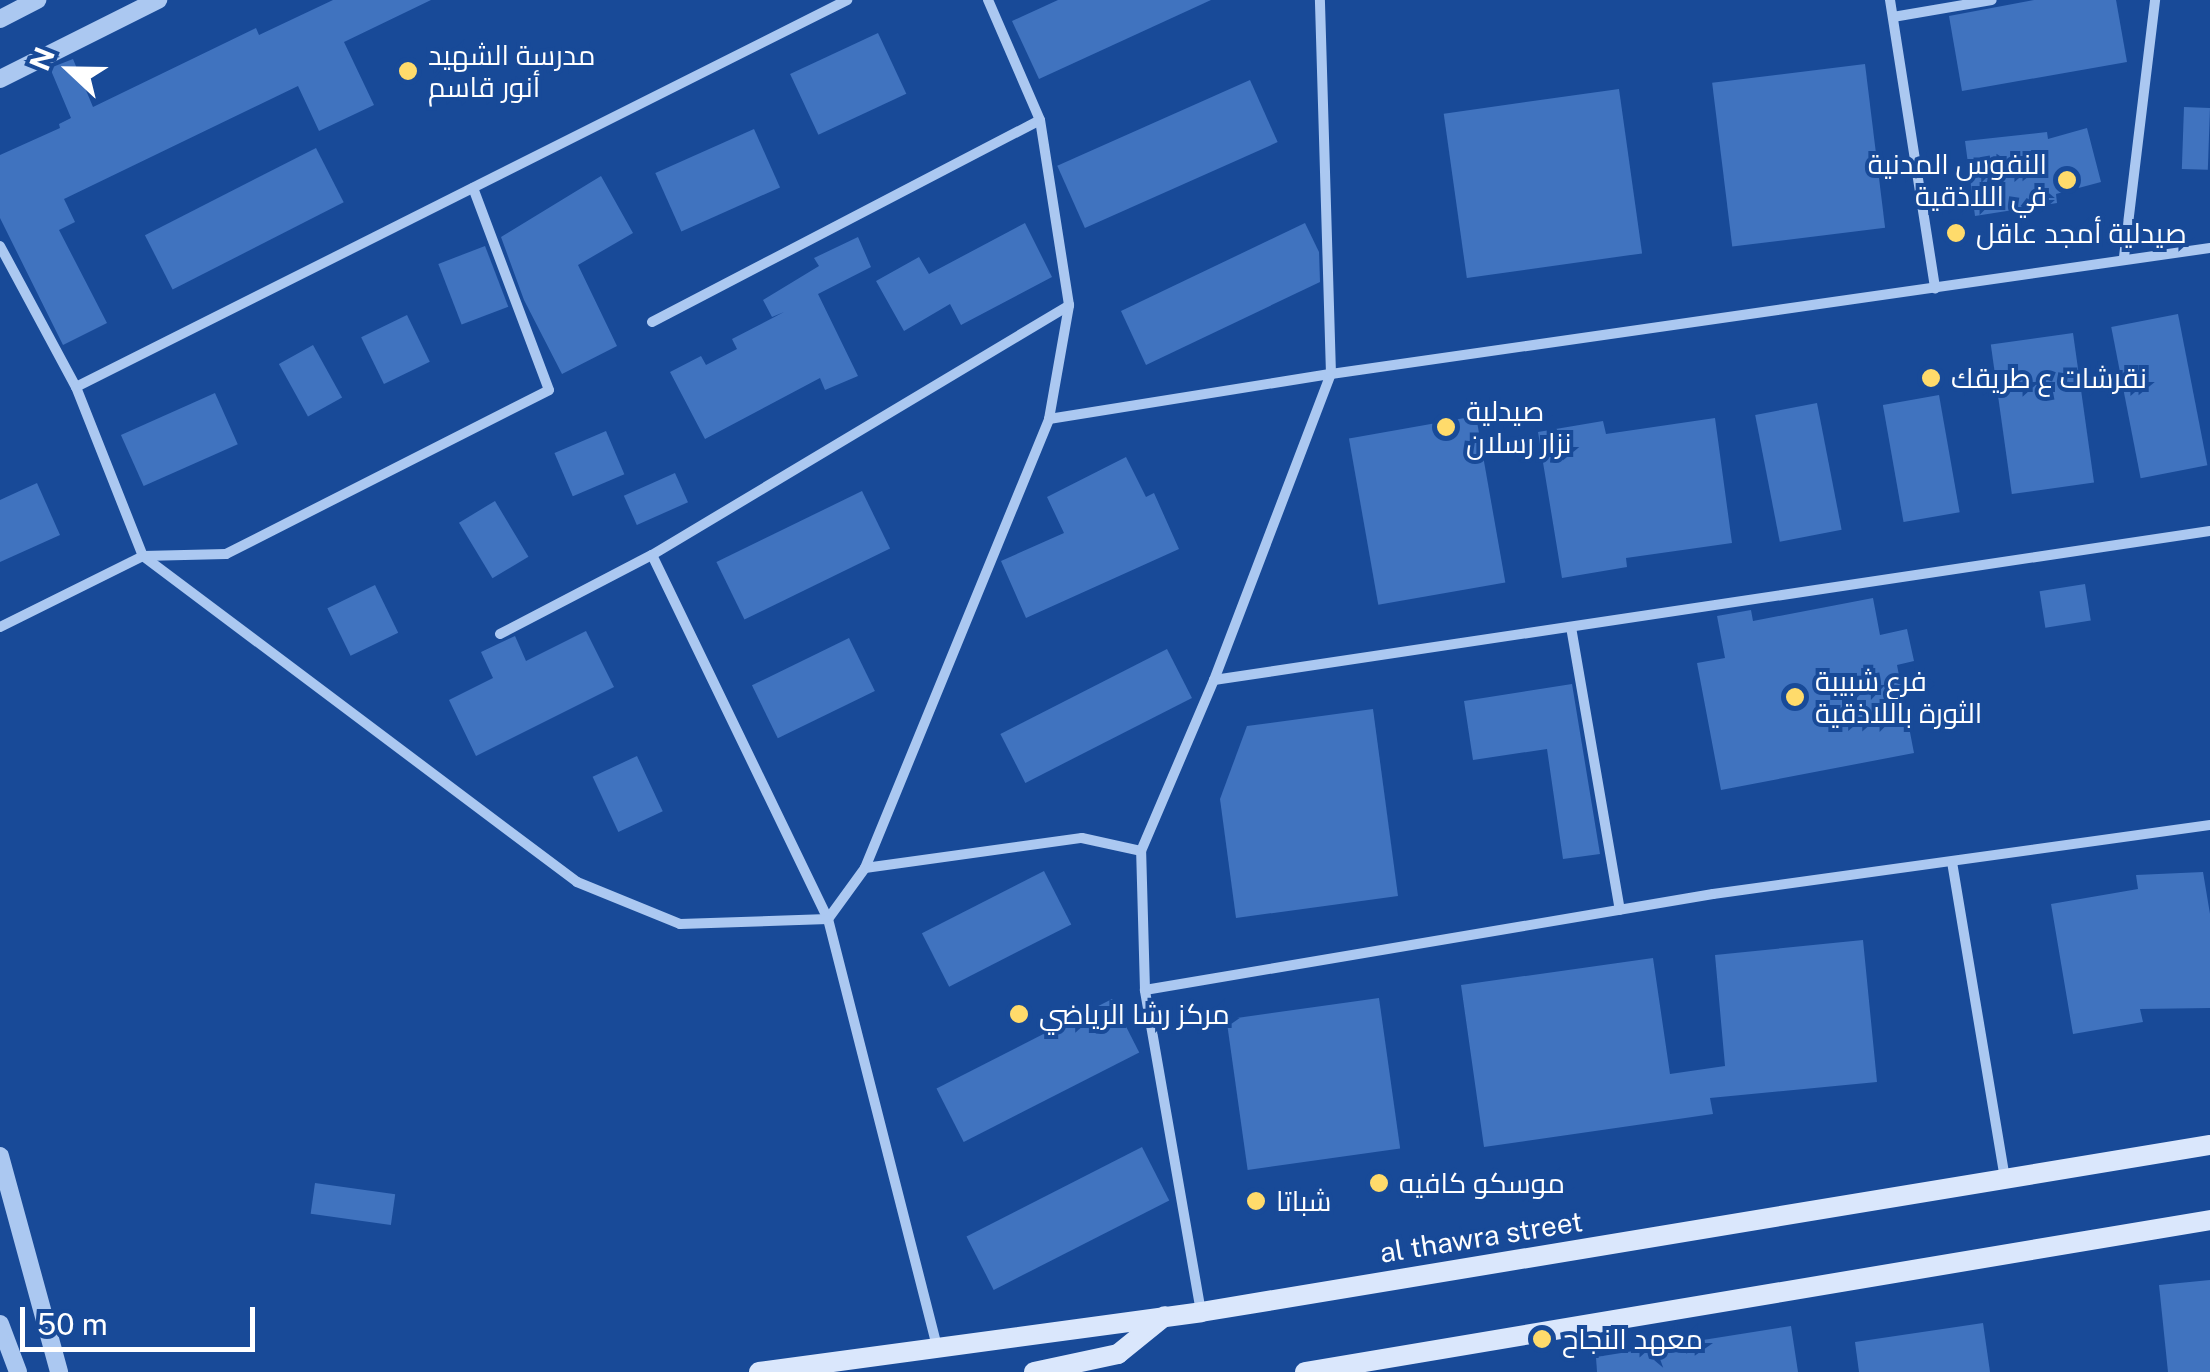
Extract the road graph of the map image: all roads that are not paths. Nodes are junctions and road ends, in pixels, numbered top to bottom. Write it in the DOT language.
graph roads {
  1 [pos="37,0"];
  2 [pos="158,0"];
  3 [pos="847,0"];
  4 [pos="988,0"];
  5 [pos="1320,0"];
  6 [pos="1890,0"];
  7 [pos="1992,0"];
  8 [pos="2155,0"];
  9 [pos="1893,18"];
  10 [pos="0,19"];
  11 [pos="0,79"];
  12 [pos="1040,120"];
  13 [pos="472,188"];
  14 [pos="0,246"];
  15 [pos="2210,248"];
  16 [pos="2124,257"];
  17 [pos="1935,289"];
  18 [pos="1069,305"];
  19 [pos="652,322"];
  20 [pos="1332,374"];
  21 [pos="76,387"];
  22 [pos="1049,420"];
  23 [pos="2210,530"];
  24 [pos="652,555"];
  25 [pos="143,556"];
  26 [pos="0,626"];
  27 [pos="1571,627"];
  28 [pos="500,634"];
  29 [pos="1214,680"];
  30 [pos="2210,825"];
  31 [pos="1140,851"];
  32 [pos="1952,862"];
  33 [pos="864,868"];
  34 [pos="1620,910"];
  35 [pos="828,920"];
  36 [pos="1145,990"];
  37 [pos="2210,1144"];
  38 [pos="0,1156"];
  39 [pos="2005,1178"];
  40 [pos="2210,1220"];
  41 [pos="1200,1312"];
  42 [pos="1165,1316"];
  43 [pos="0,1324"];
  44 [pos="938,1346"];
  45 [pos="18,1372"];
  46 [pos="59,1372"];
  47 [pos="758,1372"];
  48 [pos="1034,1372"];
  49 [pos="1305,1372"];
  1 -- 10 [label="street"];
  2 -- 11 [label="street"];
  3 -- 13 [label="street"];
  4 -- 12 [label="street"];
  5 -- 20 [label="street"];
  6 -- 9 [label="street"];
  7 -- 9 [label="street"];
  8 -- 16 [label="street"];
  9 -- 17 [label="street"];
  12 -- 18 [label="street"];
  12 -- 19 [label="street"];
  13 -- 21 [label="street"];
  13 -- 25 [label="street"];
  14 -- 21 [label="street"];
  15 -- 16 [label="street"];
  16 -- 17 [label="street"];
  17 -- 20 [label="street"];
  18 -- 22 [label="street"];
  18 -- 24 [label="street"];
  20 -- 22 [label="street"];
  20 -- 29 [label="street"];
  21 -- 25 [label="street"];
  22 -- 33 [label="street"];
  23 -- 27 [label="street"];
  24 -- 28 [label="street"];
  24 -- 35 [label="street"];
  25 -- 26 [label="street"];
  25 -- 35 [label="street"];
  27 -- 29 [label="street"];
  27 -- 34 [label="street"];
  29 -- 31 [label="street"];
  30 -- 32 [label="street"];
  31 -- 33 [label="street"];
  31 -- 36 [label="street"];
  32 -- 34 [label="street"];
  32 -- 39 [label="street"];
  33 -- 35 [label="street"];
  34 -- 36 [label="street"];
  35 -- 44 [label="street"];
  36 -- 41 [label="street"];
  37 -- 39 [label="main road, al thawra street"];
  38 -- 46 [label="street"];
  39 -- 41 [label="main road, al thawra street"];
  40 -- 49 [label="main road"];
  41 -- 42 [label="main road, al thawra street"];
  42 -- 44 [label="main road, al thawra street"];
  42 -- 48 [label="main road"];
  43 -- 45 [label="street"];
  44 -- 47 [label="main road, al thawra street"];
}
